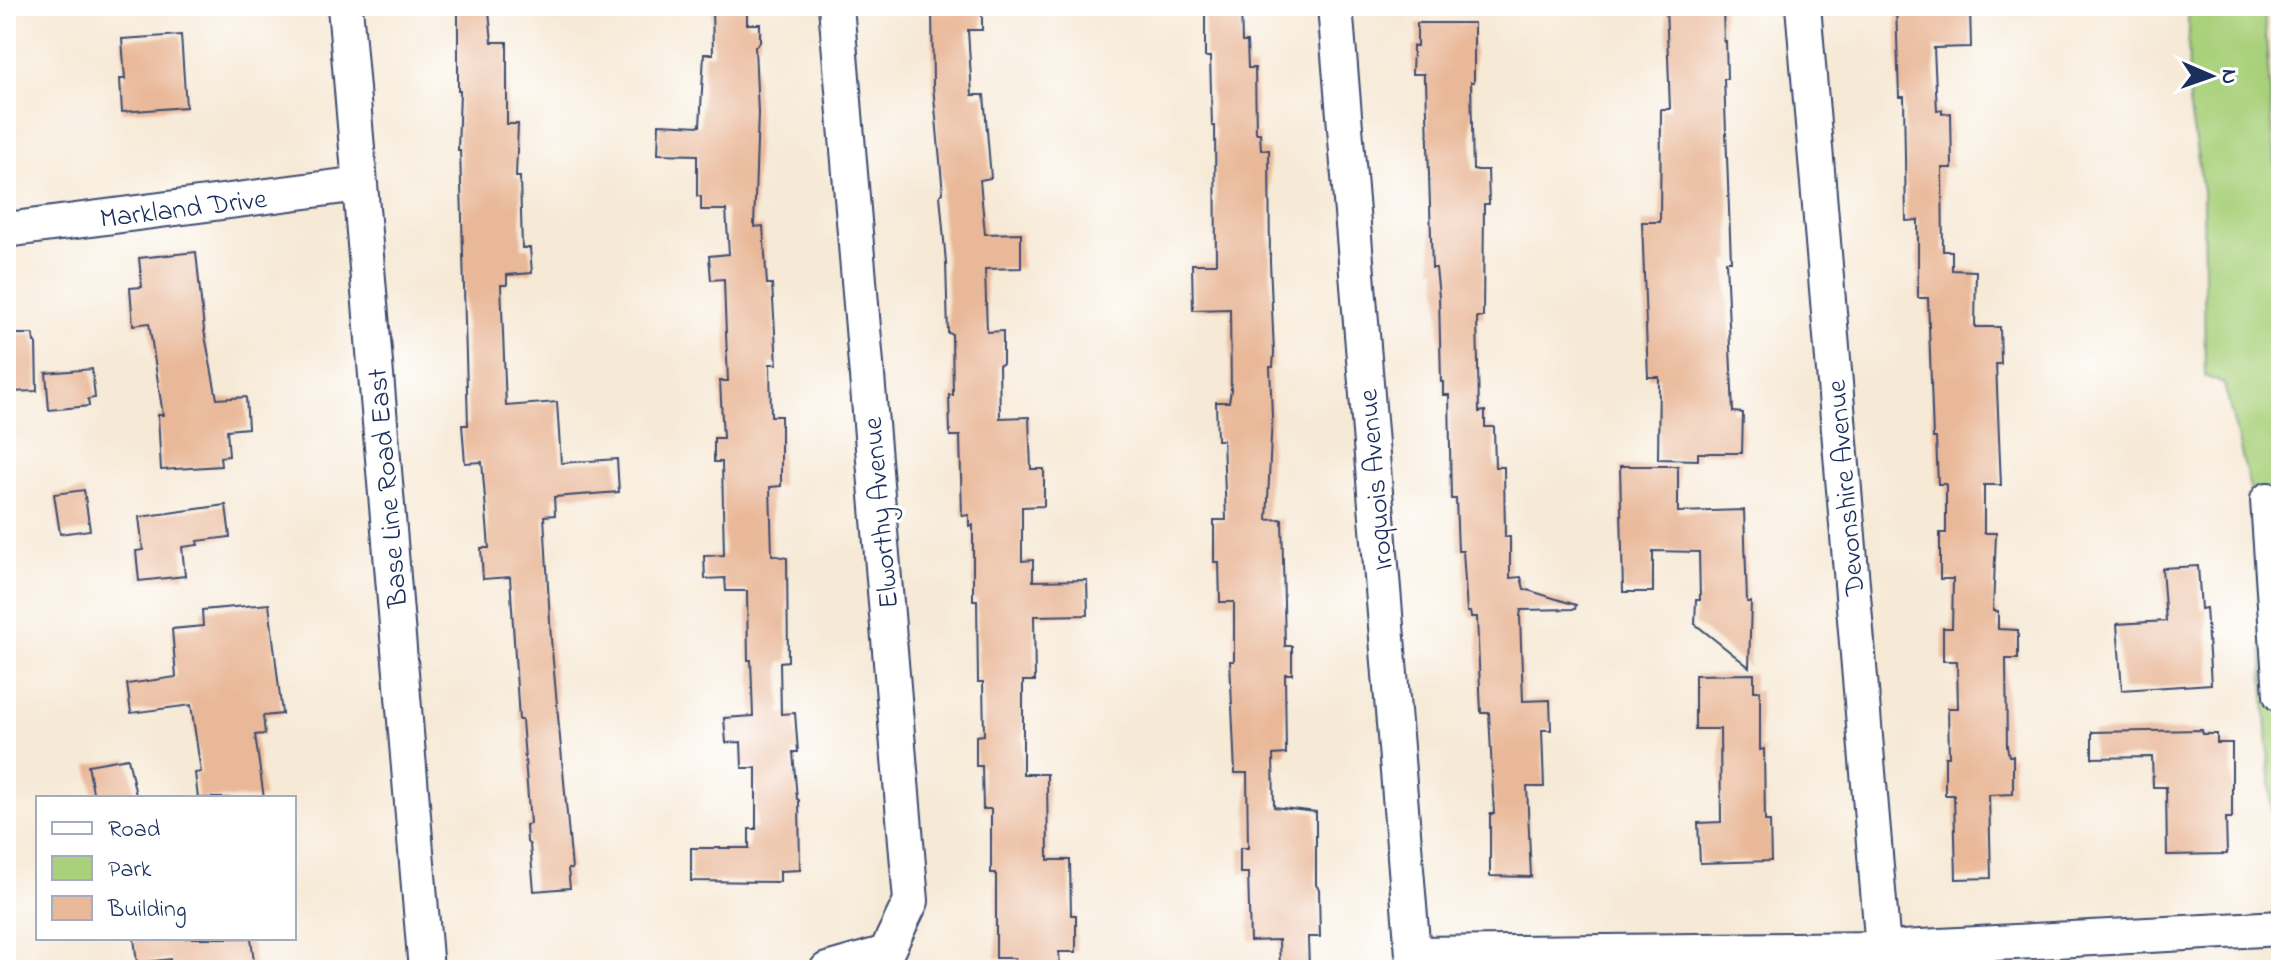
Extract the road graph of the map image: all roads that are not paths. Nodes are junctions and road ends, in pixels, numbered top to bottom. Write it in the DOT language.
graph roads {
  1 [pos="345,6"];
  2 [pos="836,6"];
  3 [pos="1335,6"];
  4 [pos="1803,6"];
  5 [pos="360,184"];
  6 [pos="6,230"];
  7 [pos="2268,500"];
  8 [pos="2281,695"];
  9 [pos="2281,928"];
  10 [pos="1886,959"];
  11 [pos="426,970"];
  12 [pos="827,970"];
  1 -- 5 [label="street, Base Line Road East"];
  2 -- 12 [label="street, Elworthy Avenue"];
  3 -- 10 [label="street, Iroquois Avenue"];
  4 -- 10 [label="street, Devonshire Avenue"];
  5 -- 6 [label="street, Markland Drive"];
  5 -- 11 [label="street, Base Line Road East"];
  7 -- 8 [label="street"];
  9 -- 10 [label="street"];
}
